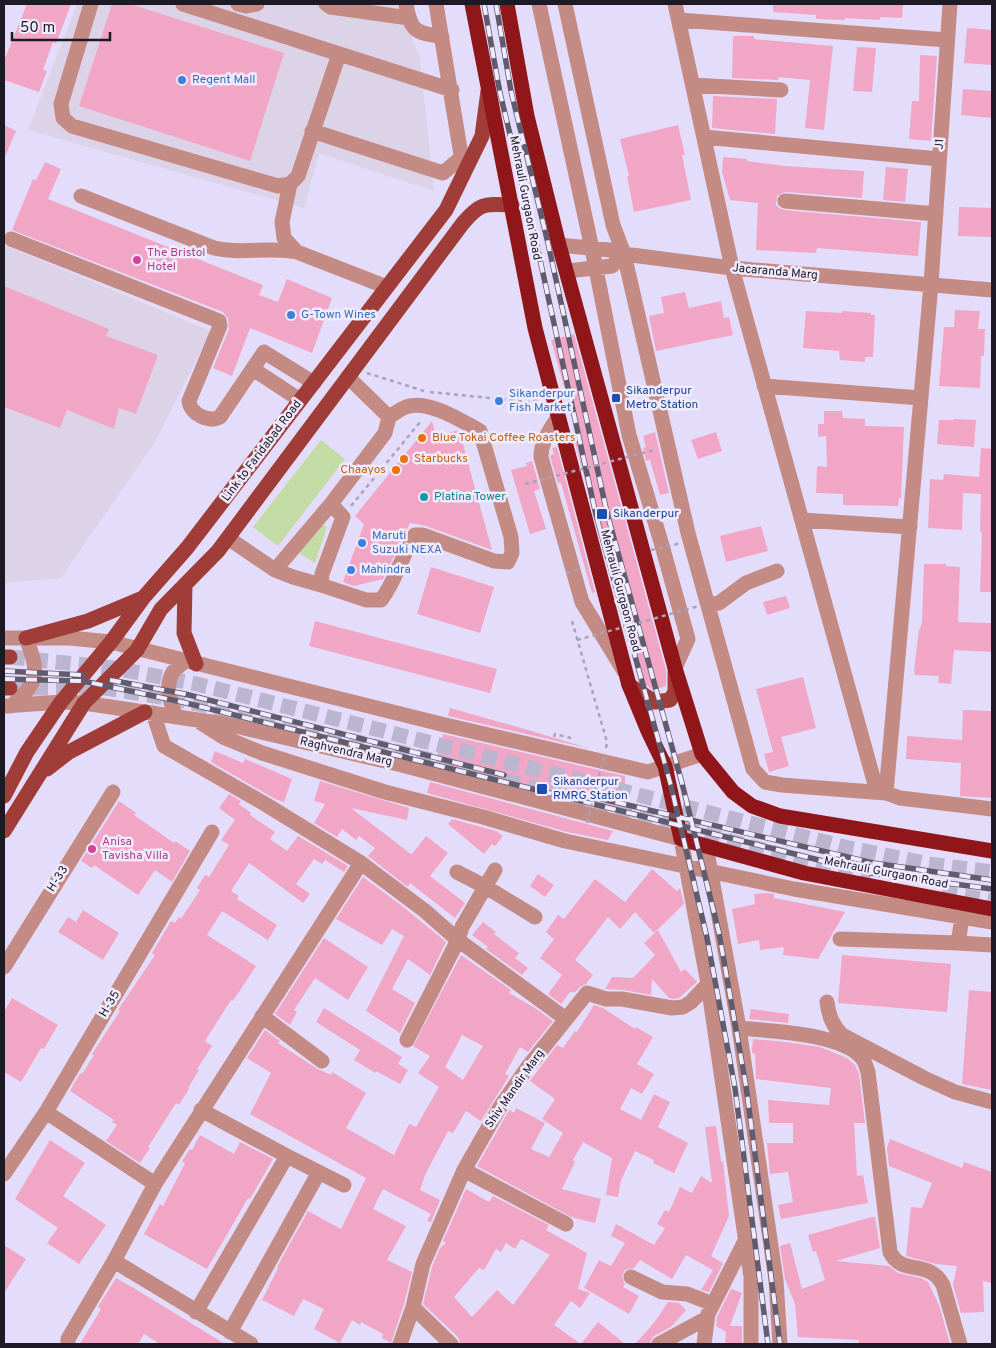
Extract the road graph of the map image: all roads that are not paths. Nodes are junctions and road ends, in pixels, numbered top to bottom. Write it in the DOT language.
graph roads {
  1 [pos="91,4"];
  2 [pos="183,4"];
  3 [pos="238,4"];
  4 [pos="257,4"];
  5 [pos="326,4"];
  6 [pos="436,4"];
  7 [pos="472,4"];
  8 [pos="507,4"];
  9 [pos="539,4"];
  10 [pos="565,4"];
  11 [pos="675,4"];
  12 [pos="950,4"];
  13 [pos="408,11"];
  14 [pos="679,20"];
  15 [pos="442,37"];
  16 [pos="948,40"];
  17 [pos="339,54"];
  18 [pos="692,85"];
  19 [pos="452,90"];
  20 [pos="489,90"];
  21 [pos="781,90"];
  22 [pos="312,132"];
  23 [pos="704,137"];
  24 [pos="462,157"];
  25 [pos="940,159"];
  26 [pos="464,173"];
  27 [pos="290,184"];
  28 [pos="81,196"];
  29 [pos="785,202"];
  30 [pos="512,205"];
  31 [pos="936,214"];
  32 [pos="11,238"];
  33 [pos="560,245"];
  34 [pos="592,249"];
  35 [pos="296,252"];
  36 [pos="624,254"];
  37 [pos="596,268"];
  38 [pos="732,268"];
  39 [pos="567,271"];
  40 [pos="387,287"];
  41 [pos="992,290"];
  42 [pos="931,292"];
  43 [pos="253,369"];
  44 [pos="351,373"];
  45 [pos="314,383"];
  46 [pos="764,386"];
  47 [pos="921,398"];
  48 [pos="300,400"];
  49 [pos="389,417"];
  50 [pos="558,417"];
  51 [pos="331,504"];
  52 [pos="802,520"];
  53 [pos="910,528"];
  54 [pos="228,538"];
  55 [pos="275,570"];
  56 [pos="777,571"];
  57 [pos="185,585"];
  58 [pos="320,585"];
  59 [pos="144,598"];
  60 [pos="704,606"];
  61 [pos="4,638"];
  62 [pos="26,638"];
  63 [pos="111,642"];
  64 [pos="137,650"];
  65 [pos="191,662"];
  66 [pos="675,668"];
  67 [pos="628,681"];
  68 [pos="61,702"];
  69 [pos="84,703"];
  70 [pos="7,706"];
  71 [pos="149,713"];
  72 [pos="176,717"];
  73 [pos="195,719"];
  74 [pos="702,754"];
  75 [pos="665,766"];
  76 [pos="34,780"];
  77 [pos="5,788"];
  78 [pos="113,792"];
  79 [pos="886,794"];
  80 [pos="992,809"];
  81 [pos="4,831"];
  82 [pos="212,832"];
  83 [pos="681,839"];
  84 [pos="706,846"];
  85 [pos="992,851"];
  86 [pos="361,863"];
  87 [pos="687,866"];
  88 [pos="495,870"];
  89 [pos="709,871"];
  90 [pos="457,872"];
  91 [pos="486,887"];
  92 [pos="992,909"];
  93 [pos="535,917"];
  94 [pos="962,918"];
  95 [pos="992,922"];
  96 [pos="840,939"];
  97 [pos="458,940"];
  98 [pos="958,943"];
  99 [pos="992,945"];
  100 [pos="4,967"];
  101 [pos="729,978"];
  102 [pos="708,984"];
  103 [pos="827,1002"];
  104 [pos="262,1016"];
  105 [pos="566,1019"];
  106 [pos="739,1028"];
  107 [pos="407,1040"];
  108 [pos="322,1061"];
  109 [pos="992,1102"];
  110 [pos="201,1110"];
  111 [pos="46,1112"];
  112 [pos="287,1156"];
  113 [pos="464,1170"];
  114 [pos="319,1172"];
  115 [pos="4,1174"];
  116 [pos="155,1184"];
  117 [pos="344,1185"];
  118 [pos="566,1224"];
  119 [pos="745,1242"];
  120 [pos="114,1261"];
  121 [pos="631,1277"];
  122 [pos="412,1307"];
  123 [pos="710,1311"];
  124 [pos="196,1312"];
  125 [pos="230,1332"];
  126 [pos="68,1344"];
  127 [pos="251,1344"];
  128 [pos="400,1344"];
  129 [pos="451,1344"];
  130 [pos="658,1344"];
  131 [pos="704,1344"];
  132 [pos="751,1344"];
  133 [pos="780,1344"];
  134 [pos="960,1344"];
  1 -- 27 [label="street"];
  2 -- 17 [label="street"];
  3 -- 4 [label="street"];
  5 -- 13 [label="street"];
  6 -- 15 [label="street"];
  7 -- 20 [label="highway, Mehrauli Gurgaon Road"];
  8 -- 33 [label="highway, Mehrauli Gurgaon Road"];
  9 -- 34 [label="street"];
  10 -- 36 [label="street"];
  11 -- 14 [label="street"];
  12 -- 16 [label="street, J1"];
  13 -- 15 [label="street"];
  14 -- 16 [label="street"];
  14 -- 18 [label="street"];
  15 -- 19 [label="street"];
  16 -- 25 [label="street, J1"];
  17 -- 19 [label="street"];
  17 -- 22 [label="street"];
  18 -- 21 [label="street"];
  18 -- 23 [label="street"];
  19 -- 24 [label="street"];
  20 -- 26 [label="main road, Link to Faridabad Road"];
  20 -- 30 [label="highway, Mehrauli Gurgaon Road"];
  22 -- 24 [label="street"];
  22 -- 27 [label="street"];
  23 -- 25 [label="street"];
  23 -- 38 [label="street"];
  24 -- 26 [label="street"];
  25 -- 31 [label="street, J1"];
  26 -- 40 [label="main road, Link to Faridabad Road"];
  27 -- 35 [label="street"];
  28 -- 35 [label="street"];
  29 -- 31 [label="street"];
  30 -- 44 [label="main road, Link to Faridabad Road"];
  30 -- 50 [label="highway, Mehrauli Gurgaon Road"];
  31 -- 42 [label="street, J1"];
  32 -- 43 [label="street"];
  33 -- 34 [label="street, Jacaranda Marg"];
  33 -- 39 [label="highway, Mehrauli Gurgaon Road"];
  34 -- 36 [label="street, Jacaranda Marg"];
  34 -- 37 [label="street"];
  35 -- 40 [label="street"];
  36 -- 37 [label="street"];
  36 -- 38 [label="street, Jacaranda Marg"];
  36 -- 60 [label="street"];
  37 -- 39 [label="street"];
  37 -- 66 [label="street"];
  38 -- 42 [label="street, Jacaranda Marg"];
  38 -- 46 [label="street"];
  39 -- 66 [label="highway, Mehrauli Gurgaon Road"];
  40 -- 45 [label="main road, Link to Faridabad Road"];
  41 -- 42 [label="street, Jacaranda Marg"];
  42 -- 47 [label="street, J1"];
  43 -- 45 [label="street"];
  43 -- 48 [label="street"];
  44 -- 49 [label="street"];
  44 -- 54 [label="main road, Link to Faridabad Road"];
  45 -- 48 [label="main road, Link to Faridabad Road"];
  46 -- 47 [label="street"];
  46 -- 52 [label="street"];
  47 -- 53 [label="street, J1"];
  48 -- 59 [label="main road, Link to Faridabad Road"];
  49 -- 51 [label="street"];
  49 -- 58 [label="street"];
  50 -- 67 [label="highway, Mehrauli Gurgaon Road"];
  50 -- 67 [label="street"];
  51 -- 55 [label="street"];
  51 -- 58 [label="street"];
  52 -- 53 [label="street"];
  52 -- 79 [label="street"];
  53 -- 79 [label="street, J1"];
  54 -- 55 [label="street"];
  54 -- 57 [label="main road, Link to Faridabad Road"];
  55 -- 58 [label="street"];
  56 -- 60 [label="street"];
  57 -- 64 [label="main road, Link to Faridabad Road"];
  57 -- 65 [label="main road"];
  59 -- 62 [label="main road"];
  59 -- 63 [label="main road, Link to Faridabad Road"];
  60 -- 79 [label="street"];
  61 -- 62 [label="street"];
  62 -- 63 [label="street"];
  62 -- 70 [label="street"];
  63 -- 64 [label="street"];
  63 -- 68 [label="main road, Link to Faridabad Road"];
  64 -- 65 [label="street"];
  64 -- 69 [label="main road, Link to Faridabad Road"];
  65 -- 72 [label="street"];
  65 -- 75 [label="street"];
  66 -- 67 [label="main road"];
  66 -- 74 [label="highway, Mehrauli Gurgaon Road"];
  67 -- 75 [label="highway, Mehrauli Gurgaon Road"];
  68 -- 69 [label="street, Raghvendra Marg"];
  68 -- 70 [label="street, Raghvendra Marg"];
  68 -- 77 [label="main road, Link to Faridabad Road"];
  69 -- 71 [label="street, Raghvendra Marg"];
  69 -- 76 [label="main road, Link to Faridabad Road"];
  71 -- 72 [label="street, Raghvendra Marg"];
  71 -- 76 [label="main road"];
  71 -- 86 [label="street"];
  72 -- 73 [label="street, Raghvendra Marg"];
  73 -- 83 [label="street, Raghvendra Marg"];
  73 -- 87 [label="street"];
  74 -- 75 [label="street"];
  74 -- 85 [label="highway, Mehrauli Gurgaon Road"];
  75 -- 83 [label="highway, Mehrauli Gurgaon Road"];
  76 -- 81 [label="main road, Link to Faridabad Road"];
  78 -- 100 [label="street, H-33"];
  79 -- 80 [label="street"];
  82 -- 111 [label="street, H-35"];
  83 -- 84 [label="highway, Mehrauli Gurgaon Road"];
  83 -- 87 [label="street"];
  84 -- 89 [label="street"];
  84 -- 92 [label="highway, Mehrauli Gurgaon Road"];
  86 -- 97 [label="street"];
  86 -- 104 [label="street"];
  87 -- 89 [label="street"];
  87 -- 102 [label="street"];
  88 -- 91 [label="street"];
  89 -- 94 [label="street"];
  89 -- 101 [label="street"];
  90 -- 91 [label="street"];
  91 -- 93 [label="street"];
  91 -- 97 [label="street"];
  94 -- 95 [label="street"];
  94 -- 98 [label="street"];
  96 -- 98 [label="street"];
  97 -- 105 [label="street"];
  97 -- 107 [label="street"];
  98 -- 99 [label="street"];
  101 -- 102 [label="street"];
  101 -- 106 [label="street"];
  102 -- 105 [label="street, Shiv Mandir Marg"];
  102 -- 119 [label="street"];
  103 -- 109 [label="street"];
  104 -- 108 [label="street"];
  104 -- 110 [label="street"];
  105 -- 113 [label="street, Shiv Mandir Marg"];
  106 -- 133 [label="street"];
  106 -- 134 [label="street"];
  110 -- 112 [label="street"];
  110 -- 116 [label="street"];
  111 -- 115 [label="street, H-35"];
  111 -- 116 [label="street"];
  112 -- 114 [label="street"];
  112 -- 124 [label="street"];
  113 -- 118 [label="street"];
  113 -- 122 [label="street, Shiv Mandir Marg"];
  114 -- 117 [label="street"];
  114 -- 125 [label="street"];
  116 -- 120 [label="street"];
  119 -- 123 [label="street"];
  119 -- 132 [label="street"];
  120 -- 124 [label="street"];
  120 -- 126 [label="street"];
  121 -- 123 [label="street"];
  122 -- 128 [label="street, Shiv Mandir Marg"];
  122 -- 129 [label="street"];
  123 -- 130 [label="street"];
  123 -- 131 [label="street"];
  124 -- 125 [label="street"];
  125 -- 127 [label="street"];
}
